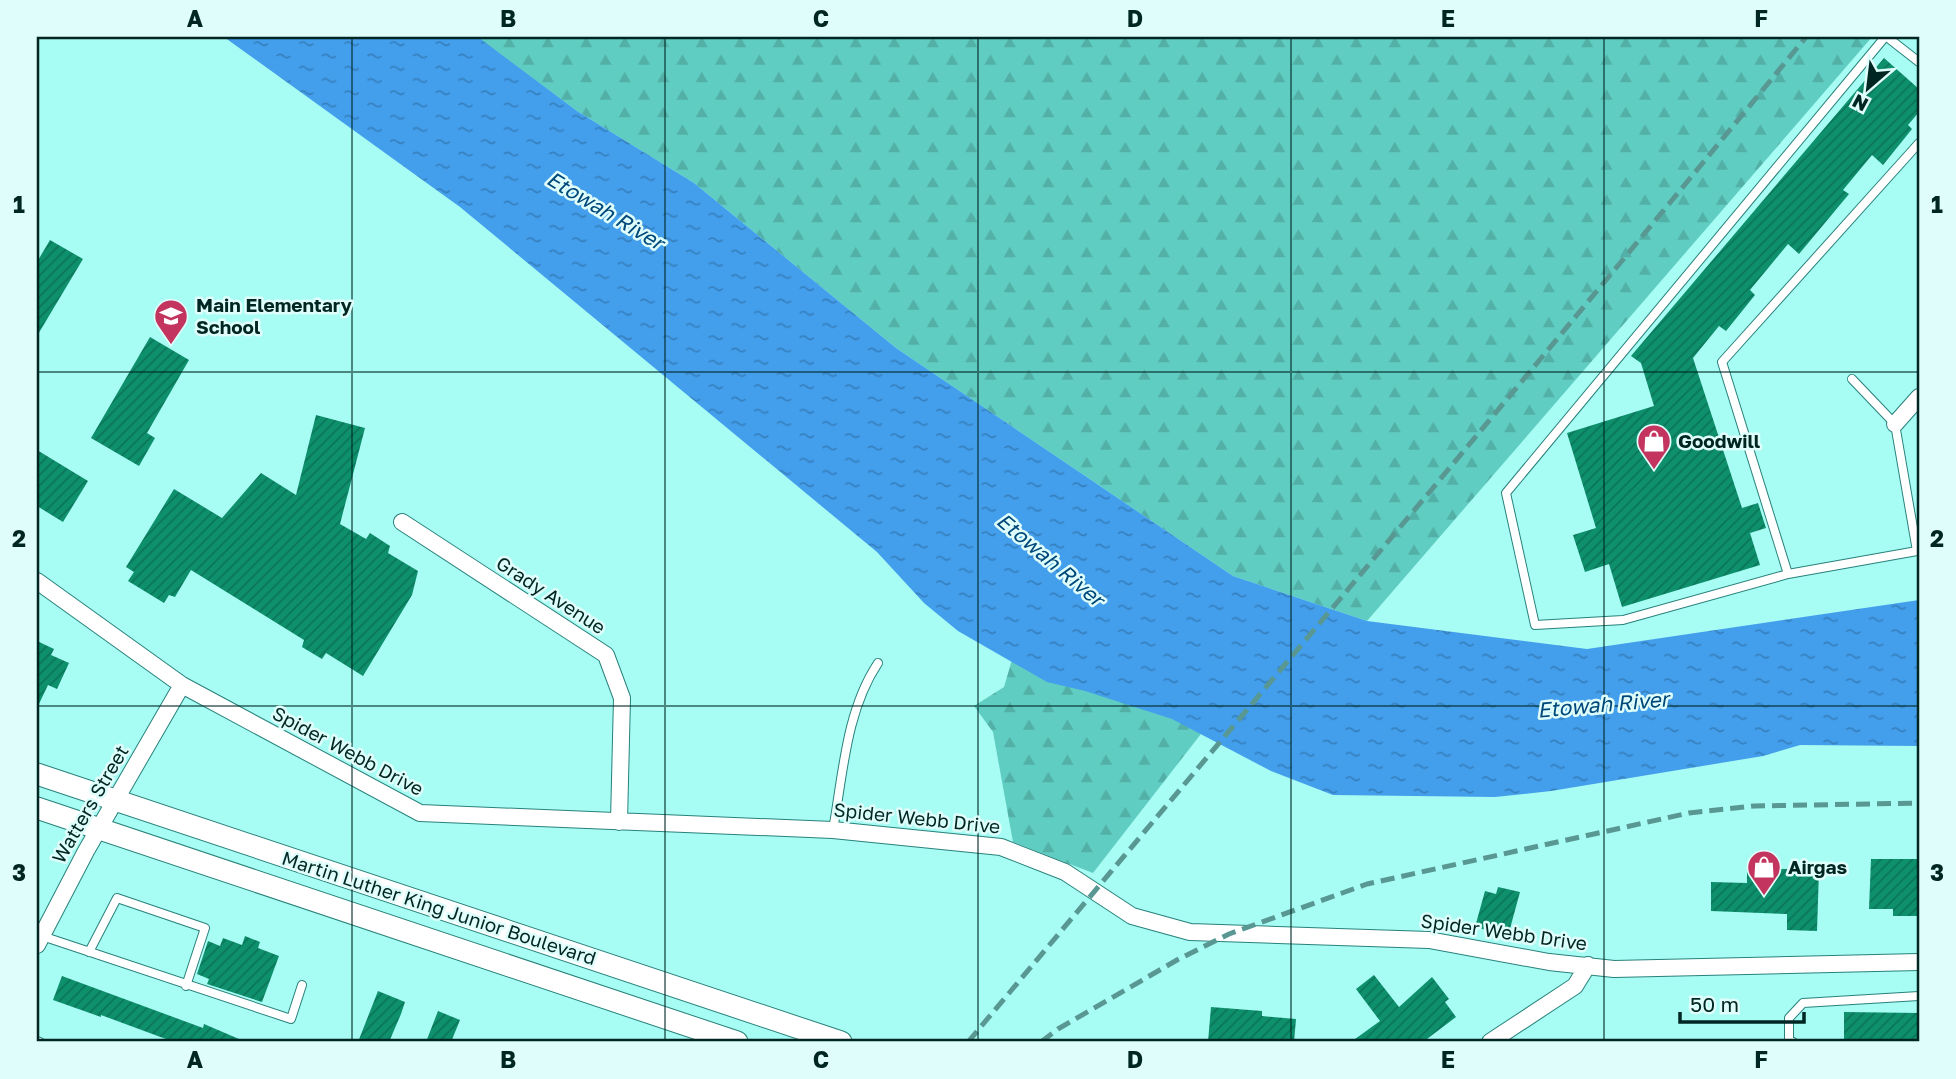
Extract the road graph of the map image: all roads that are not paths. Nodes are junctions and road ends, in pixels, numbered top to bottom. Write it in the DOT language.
graph roads {
  1 [pos="1886,37"];
  2 [pos="1919,62"];
  3 [pos="1919,143"];
  4 [pos="1852,379"];
  5 [pos="1919,397"];
  6 [pos="1895,424"];
  7 [pos="402,522"];
  8 [pos="1788,574"];
  9 [pos="37,581"];
  10 [pos="878,663"];
  11 [pos="182,685"];
  12 [pos="37,774"];
  13 [pos="116,800"];
  14 [pos="37,808"];
  15 [pos="619,822"];
  16 [pos="98,829"];
  17 [pos="833,830"];
  18 [pos="39,940"];
  19 [pos="89,952"];
  20 [pos="1919,962"];
  21 [pos="1588,965"];
  22 [pos="302,985"];
  23 [pos="186,986"];
  24 [pos="1919,996"];
  25 [pos="737,1042"];
  26 [pos="841,1042"];
  27 [pos="1490,1042"];
  28 [pos="1793,1042"];
  1 -- 2 [label="lane"];
  1 -- 8 [label="lane"];
  3 -- 8 [label="lane"];
  4 -- 6 [label="lane"];
  5 -- 6 [label="street"];
  6 -- 8 [label="lane"];
  7 -- 15 [label="street, Grady Avenue"];
  9 -- 11 [label="street, Spider Webb Drive"];
  10 -- 17 [label="lane"];
  11 -- 13 [label="street, Watters Street"];
  11 -- 15 [label="street, Spider Webb Drive"];
  12 -- 13 [label="main road, Martin Luther King Junior Boulevard"];
  13 -- 16 [label="street, Watters Street"];
  13 -- 26 [label="main road, Martin Luther King Junior Boulevard"];
  14 -- 16 [label="main road, Martin Luther King Junior Boulevard"];
  15 -- 17 [label="street, Spider Webb Drive"];
  16 -- 18 [label="street, Watters Street"];
  16 -- 25 [label="main road, Martin Luther King Junior Boulevard"];
  17 -- 21 [label="street, Spider Webb Drive"];
  18 -- 19 [label="lane"];
  19 -- 23 [label="lane"];
  19 -- 23 [label="lane"];
  20 -- 21 [label="street, Spider Webb Drive"];
  21 -- 27 [label="street"];
  22 -- 23 [label="lane"];
  24 -- 28 [label="lane"];
}
